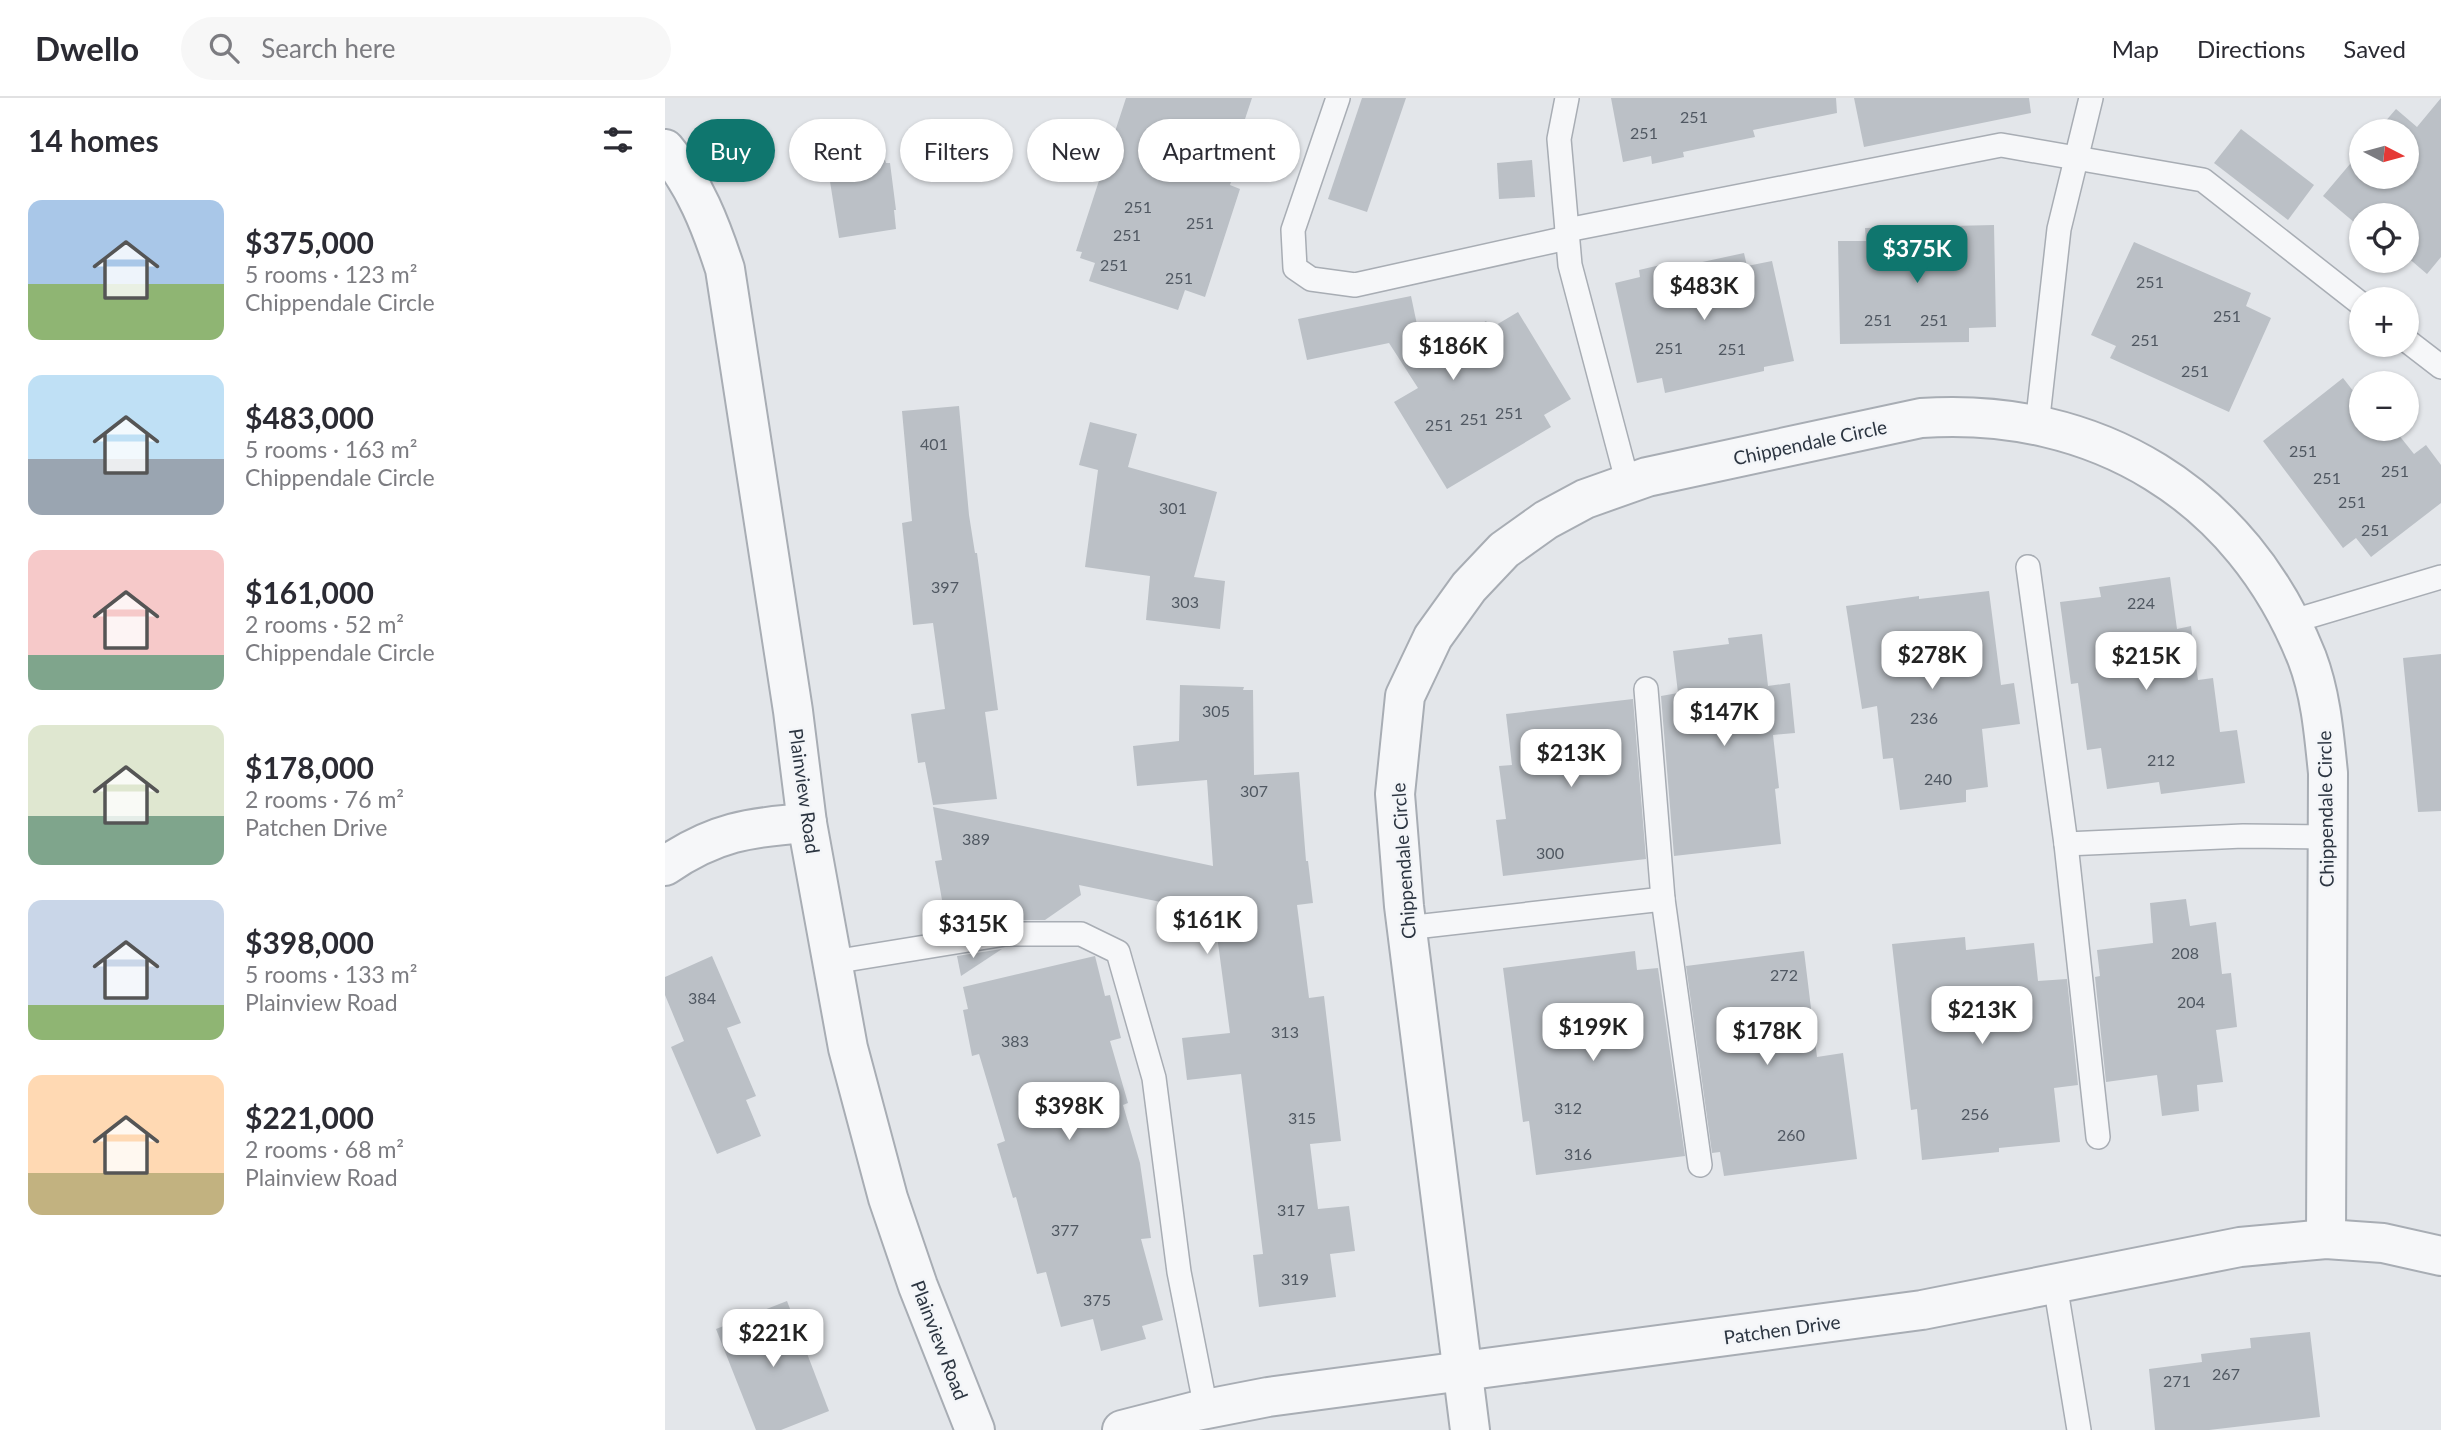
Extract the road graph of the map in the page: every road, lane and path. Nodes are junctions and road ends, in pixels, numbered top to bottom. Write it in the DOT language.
graph roads {
  1 [pos="1338,98"];
  2 [pos="1567,98"];
  3 [pos="2091,98"];
  4 [pos="665,149"];
  5 [pos="2076,158"];
  6 [pos="1567,234"];
  7 [pos="2349,295"];
  8 [pos="2419,350"];
  9 [pos="2441,367"];
  10 [pos="2037,426"];
  11 [pos="1628,484"];
  12 [pos="2028,567"];
  13 [pos="2441,577"];
  14 [pos="2290,622"];
  15 [pos="1646,689"];
  16 [pos="807,823"];
  17 [pos="2327,837"];
  18 [pos="2066,844"];
  19 [pos="665,866"];
  20 [pos="1663,899"];
  21 [pos="1406,928"];
  22 [pos="833,962"];
  23 [pos="2098,1137"];
  24 [pos="1700,1166"];
  25 [pos="2326,1239"];
  26 [pos="2441,1256"];
  27 [pos="2055,1283"];
  28 [pos="1464,1371"];
  29 [pos="1206,1409"];
  30 [pos="975,1430"];
  31 [pos="1122,1430"];
  32 [pos="1471,1430"];
  33 [pos="2080,1430"];
  1 -- 6 [label="lane"];
  2 -- 6 [label="lane"];
  3 -- 5 [label="lane"];
  4 -- 16 [label="street, Plainview Road"];
  5 -- 6 [label="lane"];
  5 -- 7 [label="lane"];
  5 -- 10 [label="lane"];
  6 -- 11 [label="lane"];
  8 -- 9 [label="lane"];
  10 -- 11 [label="street, Chippendale Circle"];
  10 -- 14 [label="street, Chippendale Circle"];
  11 -- 21 [label="street, Chippendale Circle"];
  12 -- 18 [label="lane"];
  13 -- 14 [label="lane"];
  14 -- 17 [label="street, Chippendale Circle"];
  15 -- 20 [label="lane"];
  16 -- 19 [label="street"];
  16 -- 22 [label="street, Plainview Road"];
  17 -- 18 [label="lane"];
  17 -- 25 [label="street, Chippendale Circle"];
  18 -- 23 [label="lane"];
  20 -- 21 [label="lane"];
  20 -- 24 [label="lane"];
  21 -- 28 [label="street, Chippendale Circle"];
  22 -- 29 [label="lane"];
  22 -- 30 [label="street, Plainview Road"];
  25 -- 26 [label="street, Patchen Drive"];
  25 -- 27 [label="street, Patchen Drive"];
  27 -- 28 [label="street, Patchen Drive"];
  27 -- 33 [label="lane"];
  28 -- 29 [label="street, Patchen Drive"];
  28 -- 32 [label="street, Chippendale Circle"];
  29 -- 31 [label="street, Patchen Drive"];
}
